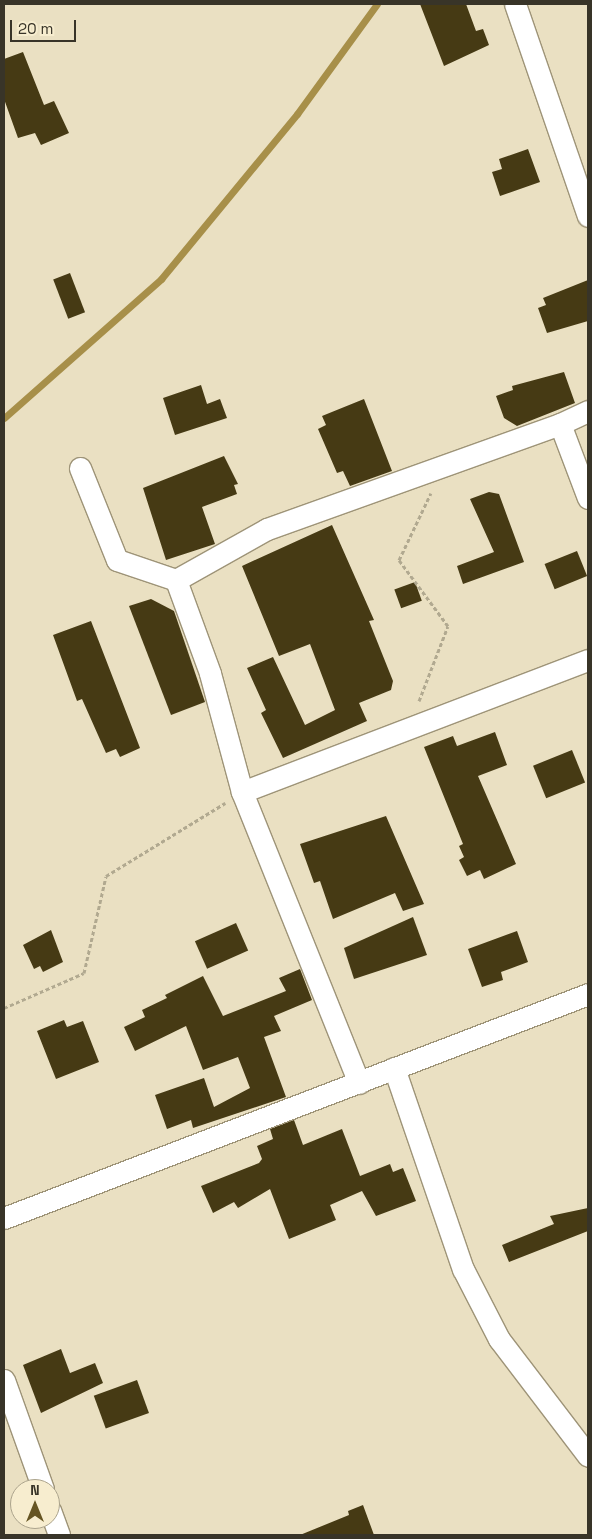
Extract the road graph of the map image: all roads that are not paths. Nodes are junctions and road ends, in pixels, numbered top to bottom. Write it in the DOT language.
graph roads {
  1 [pos="515,4"];
  2 [pos="588,216"];
  3 [pos="588,411"];
  4 [pos="560,424"];
  5 [pos="80,468"];
  6 [pos="588,498"];
  7 [pos="176,580"];
  8 [pos="588,660"];
  9 [pos="242,792"];
  10 [pos="588,994"];
  11 [pos="394,1068"];
  12 [pos="359,1083"];
  13 [pos="4,1218"];
  14 [pos="4,1380"];
  15 [pos="588,1456"];
  16 [pos="39,1479"];
  1 -- 2 [label="street"];
  3 -- 4 [label="street"];
  4 -- 6 [label="street"];
  4 -- 7 [label="street"];
  5 -- 7 [label="street"];
  7 -- 9 [label="street"];
  8 -- 9 [label="street"];
  9 -- 12 [label="street"];
  10 -- 11 [label="street"];
  11 -- 12 [label="street"];
  11 -- 15 [label="street"];
  12 -- 13 [label="street"];
  14 -- 16 [label="street"];
}
